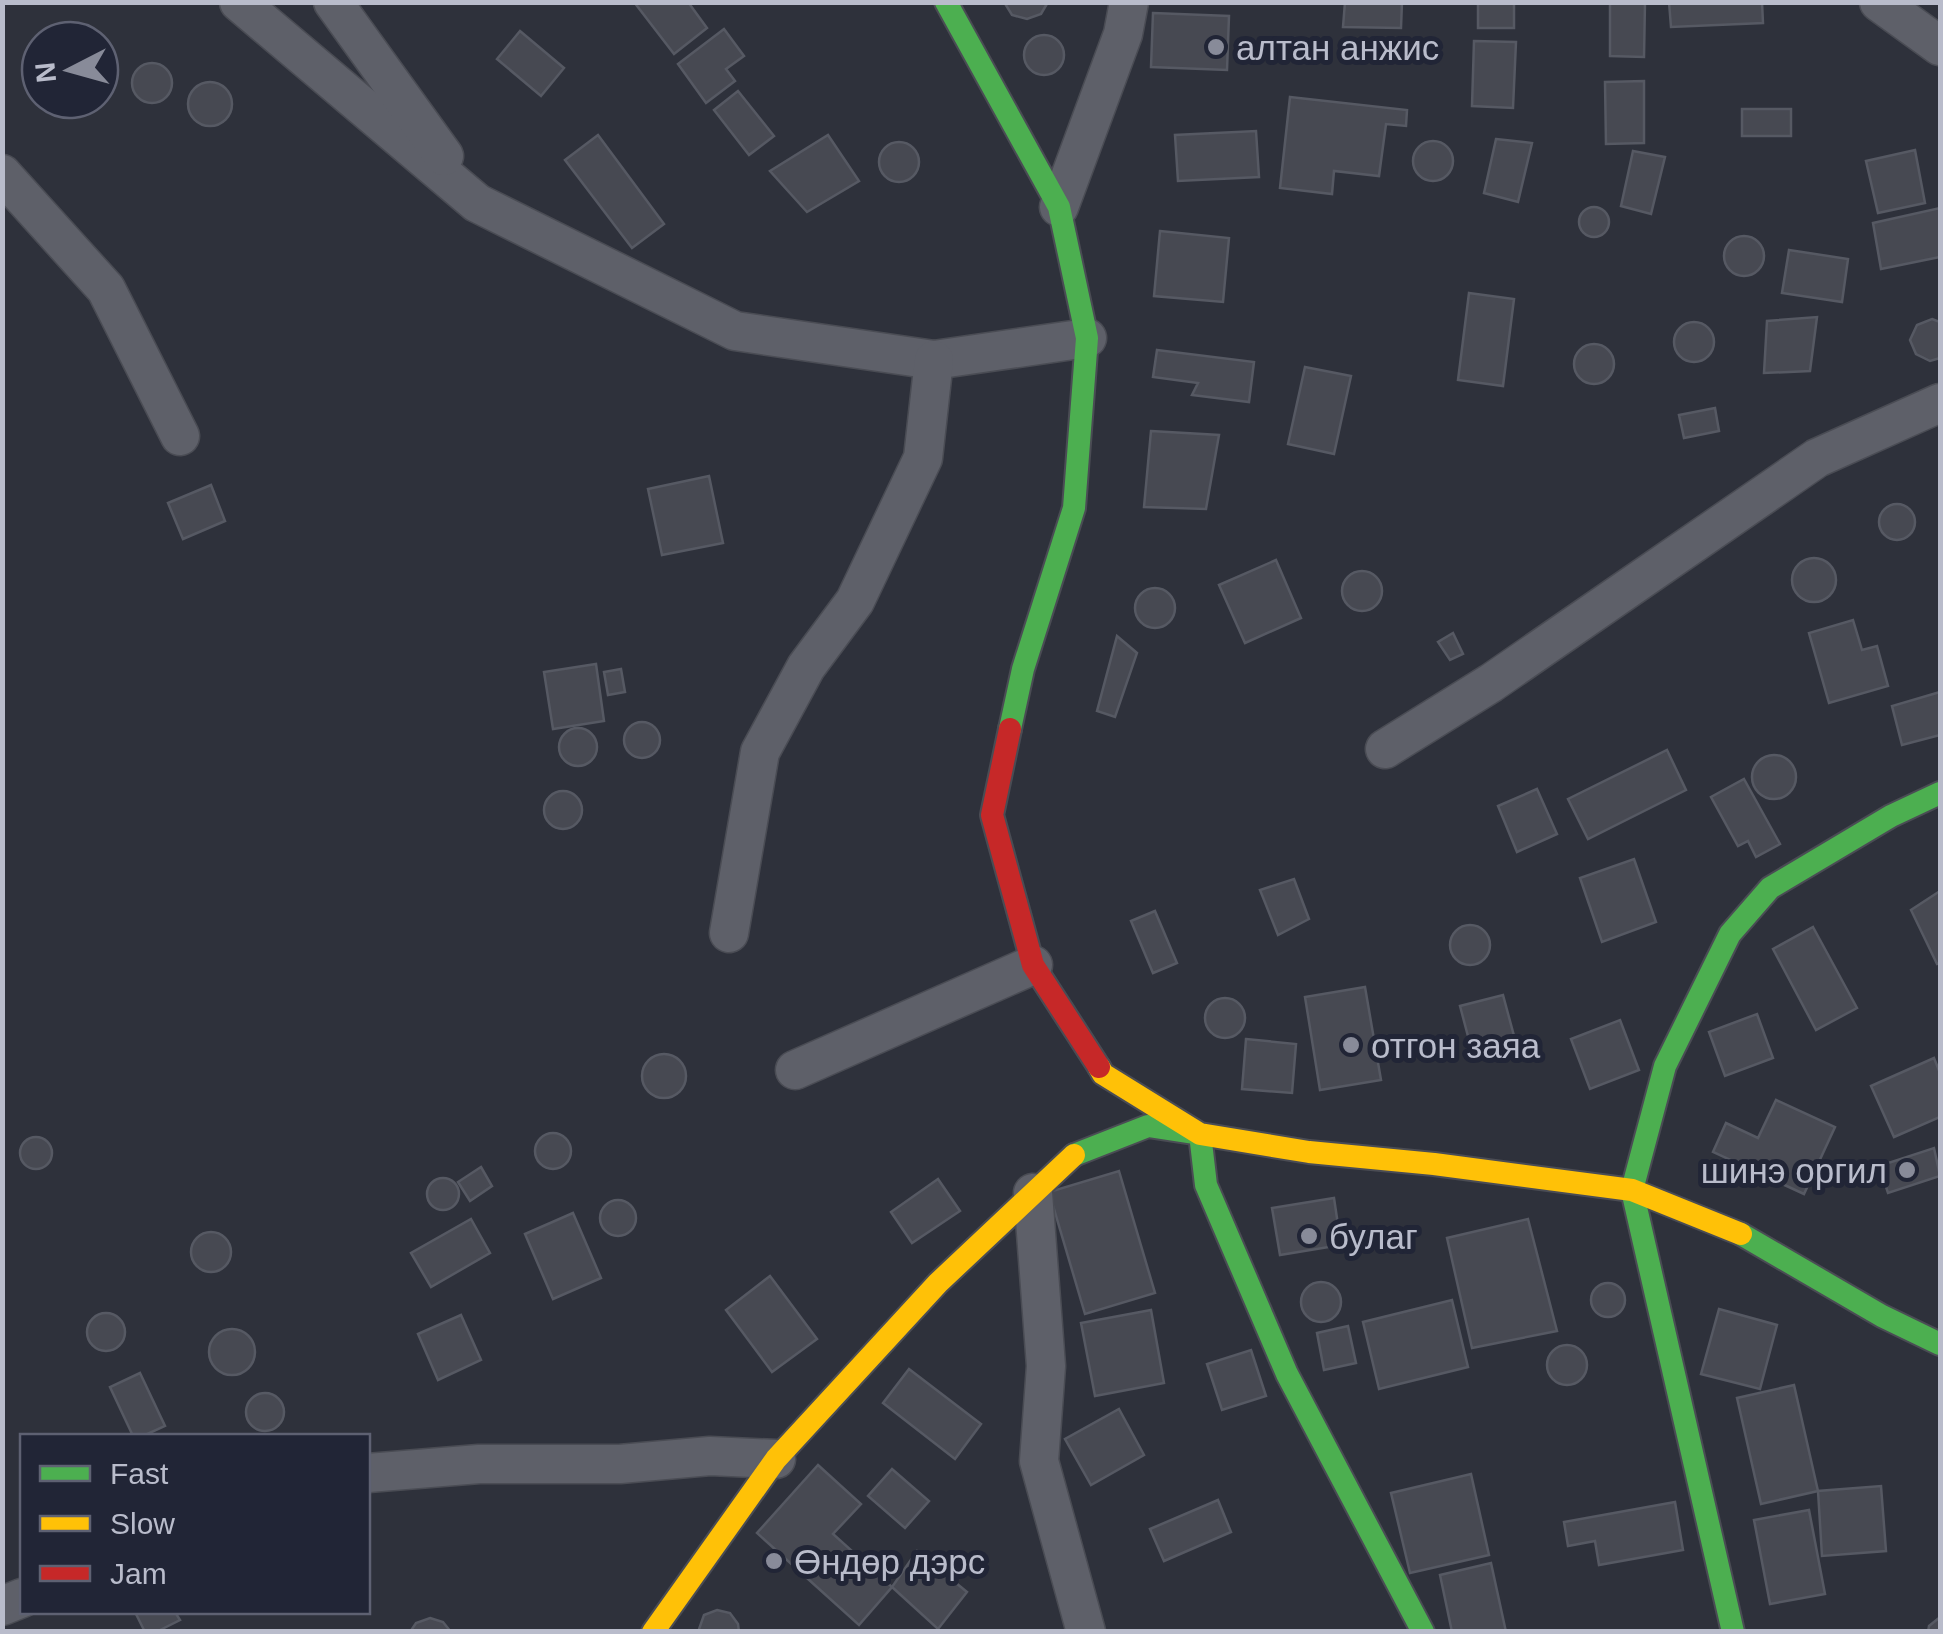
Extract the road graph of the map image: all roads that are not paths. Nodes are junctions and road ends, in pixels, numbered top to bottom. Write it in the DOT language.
graph roads {
  1 [pos="239,2"];
  2 [pos="333,2"];
  3 [pos="946,2"];
  4 [pos="1129,2"];
  5 [pos="1878,2"];
  6 [pos="1940,46"];
  7 [pos="2,174"];
  8 [pos="477,203"];
  9 [pos="1059,207"];
  10 [pos="1087,338"];
  11 [pos="934,360"];
  12 [pos="1940,403"];
  13 [pos="180,436"];
  14 [pos="1384,749"];
  15 [pos="1940,792"];
  16 [pos="729,933"];
  17 [pos="1033,965"];
  18 [pos="795,1070"];
  19 [pos="1200,1134"];
  20 [pos="1632,1190"];
  21 [pos="1033,1194"];
  22 [pos="1940,1344"];
  23 [pos="776,1459"];
  24 [pos="370,1473"];
  25 [pos="654,1632"];
  26 [pos="1086,1632"];
  27 [pos="1423,1632"];
  28 [pos="1733,1632"];
  1 -- 8 [label="street"];
  2 -- 8 [label="street"];
  3 -- 9 [label="street"];
  4 -- 9 [label="street"];
  5 -- 6 [label="street"];
  7 -- 13 [label="street"];
  8 -- 11 [label="street"];
  9 -- 10 [label="street"];
  10 -- 11 [label="street"];
  10 -- 17 [label="street"];
  11 -- 16 [label="street"];
  12 -- 14 [label="street"];
  15 -- 20 [label="street"];
  17 -- 18 [label="street"];
  17 -- 19 [label="street"];
  19 -- 20 [label="street"];
  19 -- 21 [label="street"];
  19 -- 27 [label="street"];
  20 -- 22 [label="street"];
  20 -- 28 [label="street"];
  21 -- 23 [label="street"];
  21 -- 26 [label="street"];
  23 -- 24 [label="street"];
  23 -- 25 [label="street"];
}
